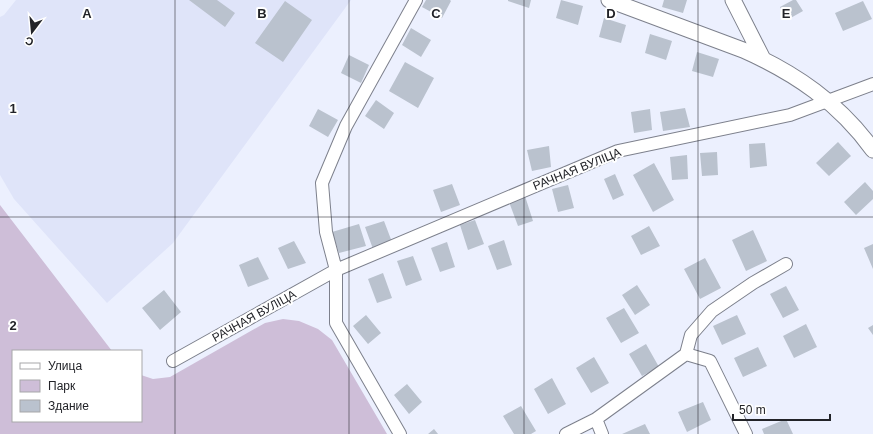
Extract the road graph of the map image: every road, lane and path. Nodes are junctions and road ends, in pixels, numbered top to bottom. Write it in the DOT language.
graph roads {
  1 [pos="416,0"];
  2 [pos="609,0"];
  3 [pos="733,0"];
  4 [pos="763,59"];
  5 [pos="873,84"];
  6 [pos="827,101"];
  7 [pos="873,150"];
  8 [pos="786,264"];
  9 [pos="336,270"];
  10 [pos="686,354"];
  11 [pos="173,361"];
  12 [pos="596,419"];
  13 [pos="400,434"];
  14 [pos="566,434"];
  15 [pos="602,434"];
  16 [pos="746,434"];
  1 -- 9 [label="street"];
  2 -- 4 [label="street"];
  3 -- 4 [label="street"];
  4 -- 6 [label="street"];
  5 -- 6 [label="street, РАЧНАЯ ВУЛІЦА"];
  6 -- 7 [label="street"];
  6 -- 9 [label="street, РАЧНАЯ ВУЛІЦА"];
  8 -- 10 [label="street"];
  9 -- 11 [label="street, РАЧНАЯ ВУЛІЦА"];
  9 -- 13 [label="street"];
  10 -- 12 [label="street"];
  10 -- 16 [label="street"];
  12 -- 14 [label="street"];
  12 -- 15 [label="street"];
}
